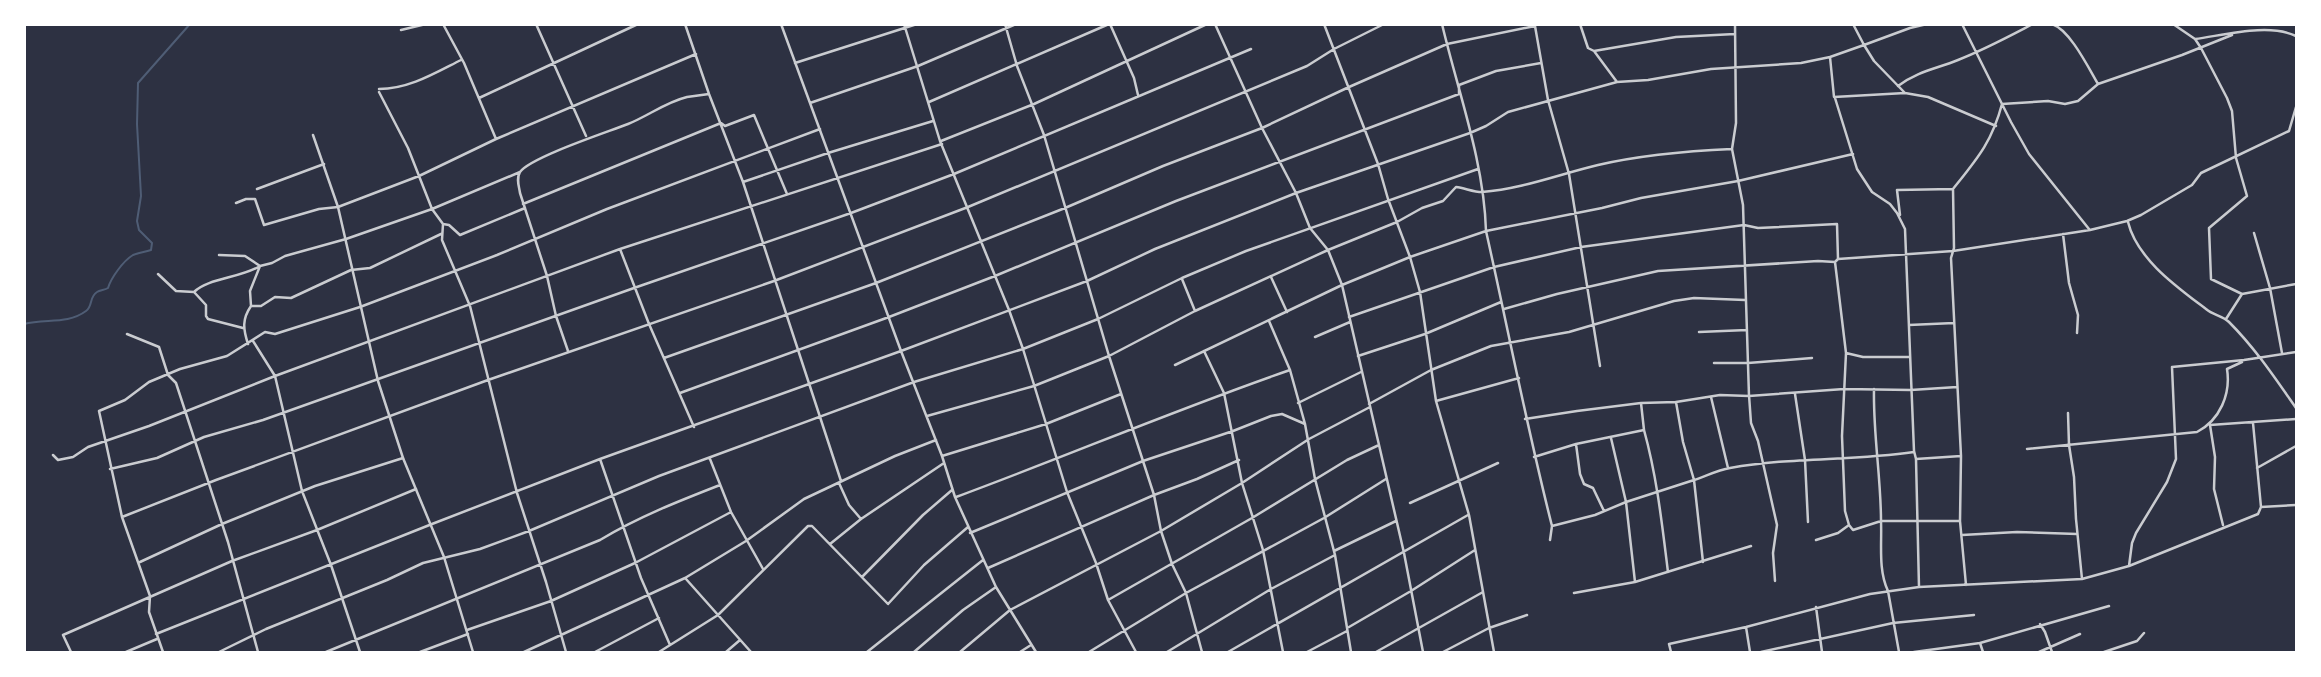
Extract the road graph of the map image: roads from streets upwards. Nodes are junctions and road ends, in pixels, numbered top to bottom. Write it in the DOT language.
graph roads {
  1 [pos="426,24"];
  2 [pos="443,24"];
  3 [pos="536,24"];
  4 [pos="638,24"];
  5 [pos="685,24"];
  6 [pos="781,24"];
  7 [pos="917,24"];
  8 [pos="1016,24"];
  9 [pos="1110,24"];
  10 [pos="1207,24"];
  11 [pos="1215,24"];
  12 [pos="1324,24"];
  13 [pos="1384,24"];
  14 [pos="1442,24"];
  15 [pos="1580,24"];
  16 [pos="1735,24"];
  17 [pos="1853,24"];
  18 [pos="1927,24"];
  19 [pos="1962,24"];
  20 [pos="2033,24"];
  21 [pos="2052,24"];
  22 [pos="2173,24"];
  23 [pos="2253,24"];
  24 [pos="1535,25"];
  25 [pos="905,27"];
  26 [pos="1006,27"];
  27 [pos="401,30"];
  28 [pos="2252,30"];
  29 [pos="1735,34"];
  30 [pos="2232,35"];
  31 [pos="2297,36"];
  32 [pos="2195,40"];
  33 [pos="1447,44"];
  34 [pos="1864,45"];
  35 [pos="1334,48"];
  36 [pos="2201,48"];
  37 [pos="1251,49"];
  38 [pos="1594,51"];
  39 [pos="1976,53"];
  40 [pos="696,54"];
  41 [pos="1229,57"];
  42 [pos="1830,57"];
  43 [pos="463,60"];
  44 [pos="1126,62"];
  45 [pos="554,63"];
  46 [pos="795,63"];
  47 [pos="1541,64"];
  48 [pos="918,66"];
  49 [pos="1017,66"];
  50 [pos="1735,69"];
  51 [pos="1617,82"];
  52 [pos="2098,84"];
  53 [pos="1898,86"];
  54 [pos="1349,87"];
  55 [pos="1246,92"];
  56 [pos="1905,93"];
  57 [pos="709,94"];
  58 [pos="1459,94"];
  59 [pos="1138,95"];
  60 [pos="1834,97"];
  61 [pos="480,98"];
  62 [pos="1548,100"];
  63 [pos="929,102"];
  64 [pos="810,103"];
  65 [pos="1034,104"];
  66 [pos="2002,104"];
  67 [pos="572,107"];
  68 [pos="2297,107"];
  69 [pos="934,121"];
  70 [pos="721,123"];
  71 [pos="1996,126"];
  72 [pos="1262,128"];
  73 [pos="820,129"];
  74 [pos="1365,131"];
  75 [pos="1470,133"];
  76 [pos="313,135"];
  77 [pos="1044,135"];
  78 [pos="587,138"];
  79 [pos="496,139"];
  80 [pos="941,143"];
  81 [pos="767,149"];
  82 [pos="1732,149"];
  83 [pos="828,153"];
  84 [pos="1853,154"];
  85 [pos="2236,158"];
  86 [pos="735,162"];
  87 [pos="324,163"];
  88 [pos="1281,163"];
  89 [pos="1378,164"];
  90 [pos="1478,169"];
  91 [pos="777,171"];
  92 [pos="1054,171"];
  93 [pos="520,172"];
  94 [pos="954,174"];
  95 [pos="1569,174"];
  96 [pos="419,176"];
  97 [pos="838,179"];
  98 [pos="1738,181"];
  99 [pos="743,182"];
  100 [pos="257,189"];
  101 [pos="1953,189"];
  102 [pos="1483,192"];
  103 [pos="786,194"];
  104 [pos="1296,194"];
  105 [pos="1388,199"];
  106 [pos="236,203"];
  107 [pos="524,206"];
  108 [pos="751,206"];
  109 [pos="338,207"];
  110 [pos="968,207"];
  111 [pos="1065,208"];
  112 [pos="432,209"];
  113 [pos="851,213"];
  114 [pos="1574,213"];
  115 [pos="1900,220"];
  116 [pos="2127,221"];
  117 [pos="1397,222"];
  118 [pos="443,224"];
  119 [pos="1744,225"];
  120 [pos="1310,228"];
  121 [pos="2090,230"];
  122 [pos="1486,231"];
  123 [pos="2254,233"];
  124 [pos="441,234"];
  125 [pos="2063,234"];
  126 [pos="346,239"];
  127 [pos="536,239"];
  128 [pos="981,240"];
  129 [pos="1074,243"];
  130 [pos="762,245"];
  131 [pos="863,247"];
  132 [pos="1581,247"];
  133 [pos="620,249"];
  134 [pos="1328,250"];
  135 [pos="1953,251"];
  136 [pos="1906,254"];
  137 [pos="219,255"];
  138 [pos="1410,257"];
  139 [pos="1837,261"];
  140 [pos="1745,265"];
  141 [pos="260,266"];
  142 [pos="1494,267"];
  143 [pos="351,270"];
  144 [pos="456,271"];
  145 [pos="158,274"];
  146 [pos="547,276"];
  147 [pos="995,276"];
  148 [pos="1271,277"];
  149 [pos="1182,278"];
  150 [pos="774,281"];
  151 [pos="1087,281"];
  152 [pos="876,283"];
  153 [pos="2297,284"];
  154 [pos="1342,285"];
  155 [pos="1587,287"];
  156 [pos="634,288"];
  157 [pos="2270,288"];
  158 [pos="194,292"];
  159 [pos="1420,292"];
  160 [pos="2242,294"];
  161 [pos="1745,300"];
  162 [pos="1501,302"];
  163 [pos="251,306"];
  164 [pos="470,306"];
  165 [pos="360,307"];
  166 [pos="1009,310"];
  167 [pos="1503,310"];
  168 [pos="1195,311"];
  169 [pos="1287,312"];
  170 [pos="785,315"];
  171 [pos="556,316"];
  172 [pos="888,317"];
  173 [pos="1349,317"];
  174 [pos="1098,319"];
  175 [pos="2226,319"];
  176 [pos="1269,321"];
  177 [pos="1350,323"];
  178 [pos="1954,323"];
  179 [pos="649,324"];
  180 [pos="1594,325"];
  181 [pos="1909,325"];
  182 [pos="243,328"];
  183 [pos="1746,330"];
  184 [pos="1699,331"];
  185 [pos="2077,333"];
  186 [pos="127,334"];
  187 [pos="1425,334"];
  188 [pos="1315,337"];
  189 [pos="253,341"];
  190 [pos="369,343"];
  191 [pos="1510,343"];
  192 [pos="248,344"];
  193 [pos="480,344"];
  194 [pos="797,349"];
  195 [pos="1023,349"];
  196 [pos="568,351"];
  197 [pos="901,351"];
  198 [pos="1205,351"];
  199 [pos="2297,352"];
  200 [pos="1846,353"];
  201 [pos="2282,353"];
  202 [pos="1109,356"];
  203 [pos="1358,356"];
  204 [pos="1909,357"];
  205 [pos="2260,357"];
  206 [pos="664,358"];
  207 [pos="1812,358"];
  208 [pos="2245,360"];
  209 [pos="1714,363"];
  210 [pos="1748,363"];
  211 [pos="1175,365"];
  212 [pos="1600,366"];
  213 [pos="1290,370"];
  214 [pos="1431,370"];
  215 [pos="1361,372"];
  216 [pos="168,375"];
  217 [pos="275,376"];
  218 [pos="1519,379"];
  219 [pos="488,380"];
  220 [pos="377,381"];
  221 [pos="914,382"];
  222 [pos="808,384"];
  223 [pos="1034,386"];
  224 [pos="1957,387"];
  225 [pos="1874,389"];
  226 [pos="1843,390"];
  227 [pos="1911,390"];
  228 [pos="1795,392"];
  229 [pos="680,393"];
  230 [pos="1224,393"];
  231 [pos="1121,394"];
  232 [pos="1749,396"];
  233 [pos="1711,397"];
  234 [pos="1436,401"];
  235 [pos="1676,402"];
  236 [pos="1298,403"];
  237 [pos="1641,403"];
  238 [pos="1370,405"];
  239 [pos="2297,408"];
  240 [pos="186,412"];
  241 [pos="283,412"];
  242 [pos="2068,413"];
  243 [pos="390,416"];
  244 [pos="927,416"];
  245 [pos="820,418"];
  246 [pos="1525,419"];
  247 [pos="2297,419"];
  248 [pos="2253,423"];
  249 [pos="1046,424"];
  250 [pos="1305,424"];
  251 [pos="2210,425"];
  252 [pos="694,428"];
  253 [pos="1132,429"];
  254 [pos="1644,430"];
  255 [pos="1233,431"];
  256 [pos="2175,433"];
  257 [pos="1308,439"];
  258 [pos="1611,439"];
  259 [pos="936,440"];
  260 [pos="106,441"];
  261 [pos="194,443"];
  262 [pos="1576,444"];
  263 [pos="2069,444"];
  264 [pos="1379,445"];
  265 [pos="2297,446"];
  266 [pos="2026,449"];
  267 [pos="1914,452"];
  268 [pos="293,453"];
  269 [pos="53,455"];
  270 [pos="942,456"];
  271 [pos="1961,456"];
  272 [pos="1534,457"];
  273 [pos="1842,457"];
  274 [pos="1878,457"];
  275 [pos="403,458"];
  276 [pos="710,458"];
  277 [pos="600,459"];
  278 [pos="1058,459"];
  279 [pos="1916,459"];
  280 [pos="1239,460"];
  281 [pos="1805,460"];
  282 [pos="1143,461"];
  283 [pos="944,463"];
  284 [pos="1499,463"];
  285 [pos="1762,464"];
  286 [pos="1728,468"];
  287 [pos="110,469"];
  288 [pos="2256,469"];
  289 [pos="1315,479"];
  290 [pos="1386,479"];
  291 [pos="1459,479"];
  292 [pos="1694,480"];
  293 [pos="841,481"];
  294 [pos="208,483"];
  295 [pos="1242,483"];
  296 [pos="720,485"];
  297 [pos="416,489"];
  298 [pos="952,490"];
  299 [pos="302,491"];
  300 [pos="1068,492"];
  301 [pos="517,493"];
  302 [pos="1658,493"];
  303 [pos="1154,495"];
  304 [pos="612,496"];
  305 [pos="955,497"];
  306 [pos="1626,502"];
  307 [pos="1410,503"];
  308 [pos="2297,505"];
  309 [pos="2261,507"];
  310 [pos="1604,511"];
  311 [pos="732,512"];
  312 [pos="1469,515"];
  313 [pos="122,517"];
  314 [pos="1252,518"];
  315 [pos="861,519"];
  316 [pos="1324,519"];
  317 [pos="1396,522"];
  318 [pos="1808,522"];
  319 [pos="1881,522"];
  320 [pos="1919,522"];
  321 [pos="1960,522"];
  322 [pos="222,524"];
  323 [pos="432,524"];
  324 [pos="1849,525"];
  325 [pos="1552,526"];
  326 [pos="2224,526"];
  327 [pos="622,527"];
  328 [pos="968,527"];
  329 [pos="1082,528"];
  330 [pos="317,530"];
  331 [pos="529,531"];
  332 [pos="1161,531"];
  333 [pos="970,533"];
  334 [pos="2077,534"];
  335 [pos="1962,535"];
  336 [pos="1550,540"];
  337 [pos="1816,540"];
  338 [pos="746,541"];
  339 [pos="830,544"];
  340 [pos="1751,546"];
  341 [pos="1264,550"];
  342 [pos="1475,550"];
  343 [pos="1335,553"];
  344 [pos="1404,553"];
  345 [pos="444,557"];
  346 [pos="983,560"];
  347 [pos="232,561"];
  348 [pos="138,562"];
  349 [pos="1703,562"];
  350 [pos="635,563"];
  351 [pos="540,564"];
  352 [pos="1096,564"];
  353 [pos="1172,564"];
  354 [pos="331,565"];
  355 [pos="2129,566"];
  356 [pos="988,568"];
  357 [pos="763,569"];
  358 [pos="1668,572"];
  359 [pos="685,578"];
  360 [pos="861,578"];
  361 [pos="2082,579"];
  362 [pos="1775,581"];
  363 [pos="1635,582"];
  364 [pos="1966,584"];
  365 [pos="996,587"];
  366 [pos="1919,587"];
  367 [pos="1271,589"];
  368 [pos="1342,589"];
  369 [pos="1411,591"];
  370 [pos="1888,591"];
  371 [pos="1483,592"];
  372 [pos="1186,593"];
  373 [pos="1574,593"];
  374 [pos="648,594"];
  375 [pos="150,596"];
  376 [pos="458,597"];
  377 [pos="244,599"];
  378 [pos="342,599"];
  379 [pos="1108,600"];
  380 [pos="551,601"];
  381 [pos="2109,606"];
  382 [pos="1816,607"];
  383 [pos="1010,610"];
  384 [pos="718,615"];
  385 [pos="1527,615"];
  386 [pos="1974,615"];
  387 [pos="659,618"];
  388 [pos="1893,624"];
  389 [pos="2040,625"];
  390 [pos="1278,626"];
  391 [pos="1746,627"];
  392 [pos="1419,628"];
  393 [pos="1489,628"];
  394 [pos="1348,629"];
  395 [pos="1125,630"];
  396 [pos="467,632"];
  397 [pos="1196,633"];
  398 [pos="2144,633"];
  399 [pos="156,634"];
  400 [pos="2080,634"];
  401 [pos="561,635"];
  402 [pos="253,636"];
  403 [pos="158,639"];
  404 [pos="355,639"];
  405 [pos="1820,639"];
  406 [pos="740,640"];
  407 [pos="1980,643"];
  408 [pos="670,645"];
  409 [pos="1031,645"];
  410 [pos="2050,648"];
  411 [pos="71,653"];
  412 [pos="126,653"];
  413 [pos="163,653"];
  414 [pos="219,653"];
  415 [pos="258,653"];
  416 [pos="326,653"];
  417 [pos="360,653"];
  418 [pos="420,653"];
  419 [pos="473,653"];
  420 [pos="524,653"];
  421 [pos="566,653"];
  422 [pos="596,653"];
  423 [pos="659,653"];
  424 [pos="726,653"];
  425 [pos="751,653"];
  426 [pos="867,653"];
  427 [pos="914,653"];
  428 [pos="960,653"];
  429 [pos="1020,653"];
  430 [pos="1037,653"];
  431 [pos="1089,653"];
  432 [pos="1136,653"];
  433 [pos="1167,653"];
  434 [pos="1202,653"];
  435 [pos="1228,653"];
  436 [pos="1283,653"];
  437 [pos="1307,653"];
  438 [pos="1351,653"];
  439 [pos="1376,653"];
  440 [pos="1423,653"];
  441 [pos="1443,653"];
  442 [pos="1494,653"];
  443 [pos="1671,653"];
  444 [pos="1750,653"];
  445 [pos="1761,653"];
  446 [pos="1822,653"];
  447 [pos="1899,653"];
  448 [pos="1914,653"];
  449 [pos="1983,653"];
  450 [pos="2039,653"];
  451 [pos="2052,653"];
  452 [pos="2104,653"];
  1 -- 27 [label="street"];
  2 -- 43 [label="street"];
  3 -- 45 [label="street"];
  4 -- 45 [label="street"];
  5 -- 40 [label="street"];
  6 -- 46 [label="street"];
  7 -- 25 [label="street"];
  8 -- 26 [label="street"];
  9 -- 44 [label="street"];
  9 -- 49 [label="street"];
  10 -- 44 [label="street"];
  11 -- 41 [label="street"];
  12 -- 35 [label="street"];
  13 -- 35 [label="street"];
  14 -- 33 [label="street"];
  15 -- 38 [label="street"];
  16 -- 29 [label="street"];
  17 -- 34 [label="street"];
  18 -- 34 [label="street"];
  19 -- 39 [label="street"];
  20 -- 39 [label="street"];
  21 -- 52 [label="street"];
  22 -- 32 [label="street"];
  23 -- 28 [label="street"];
  24 -- 33 [label="street"];
  24 -- 47 [label="street"];
  25 -- 46 [label="street"];
  25 -- 48 [label="street"];
  26 -- 48 [label="street"];
  26 -- 49 [label="street"];
  28 -- 30 [label="street"];
  28 -- 31 [label="street"];
  29 -- 38 [label="street"];
  29 -- 50 [label="street"];
  30 -- 32 [label="street"];
  30 -- 36 [label="street"];
  32 -- 36 [label="street"];
  33 -- 54 [label="street"];
  33 -- 58 [label="street"];
  34 -- 42 [label="street"];
  34 -- 53 [label="street"];
  35 -- 54 [label="street"];
  35 -- 55 [label="street"];
  36 -- 52 [label="street"];
  36 -- 85 [label="street"];
  37 -- 41 [label="street"];
  38 -- 51 [label="street"];
  39 -- 53 [label="street"];
  39 -- 66 [label="street"];
  40 -- 57 [label="street"];
  40 -- 67 [label="street"];
  41 -- 55 [label="street"];
  41 -- 59 [label="street"];
  42 -- 50 [label="street"];
  42 -- 60 [label="street"];
  43 -- 61 [label="street"];
  43 -- 96 [label="street"];
  44 -- 59 [label="street"];
  44 -- 65 [label="street"];
  45 -- 61 [label="street"];
  45 -- 67 [label="street"];
  46 -- 64 [label="street"];
  47 -- 58 [label="street"];
  47 -- 62 [label="street"];
  48 -- 63 [label="street"];
  48 -- 64 [label="street"];
  49 -- 63 [label="street"];
  49 -- 65 [label="street"];
  50 -- 51 [label="street"];
  50 -- 82 [label="street"];
  51 -- 62 [label="street"];
  52 -- 66 [label="street"];
  53 -- 56 [label="street"];
  54 -- 72 [label="street"];
  54 -- 74 [label="street"];
  55 -- 72 [label="street"];
  55 -- 92 [label="street"];
  56 -- 60 [label="street"];
  56 -- 71 [label="street"];
  57 -- 70 [label="street"];
  57 -- 78 [label="street"];
  58 -- 74 [label="street"];
  58 -- 75 [label="street"];
  59 -- 77 [label="street"];
  60 -- 84 [label="street"];
  61 -- 79 [label="street"];
  62 -- 75 [label="street"];
  62 -- 95 [label="street"];
  63 -- 69 [label="street"];
  64 -- 73 [label="street"];
  65 -- 77 [label="street"];
  65 -- 80 [label="street"];
  66 -- 71 [label="street"];
  66 -- 121 [label="street"];
  67 -- 78 [label="street"];
  67 -- 79 [label="street"];
  68 -- 85 [label="street"];
  69 -- 80 [label="street"];
  69 -- 83 [label="street"];
  70 -- 81 [label="street"];
  70 -- 86 [label="street"];
  70 -- 107 [label="street"];
  71 -- 101 [label="street"];
  72 -- 88 [label="street"];
  72 -- 111 [label="street"];
  73 -- 81 [label="street"];
  73 -- 83 [label="street"];
  74 -- 88 [label="street"];
  74 -- 89 [label="street"];
  75 -- 89 [label="street"];
  75 -- 90 [label="street"];
  76 -- 87 [label="street"];
  77 -- 92 [label="street"];
  77 -- 94 [label="street"];
  78 -- 93 [label="street"];
  79 -- 96 [label="street"];
  80 -- 94 [label="street"];
  80 -- 97 [label="street"];
  81 -- 86 [label="street"];
  81 -- 91 [label="street"];
  82 -- 95 [label="street"];
  82 -- 98 [label="street"];
  83 -- 91 [label="street"];
  83 -- 97 [label="street"];
  84 -- 98 [label="street"];
  84 -- 115 [label="street"];
  85 -- 116 [label="street"];
  85 -- 160 [label="street"];
  86 -- 99 [label="street"];
  86 -- 127 [label="street"];
  87 -- 100 [label="street"];
  87 -- 109 [label="street"];
  88 -- 104 [label="street"];
  88 -- 129 [label="street"];
  89 -- 104 [label="street"];
  89 -- 105 [label="street"];
  90 -- 102 [label="street"];
  90 -- 105 [label="street"];
  91 -- 99 [label="street"];
  91 -- 103 [label="street"];
  92 -- 110 [label="street"];
  92 -- 111 [label="street"];
  93 -- 107 [label="street"];
  93 -- 112 [label="street"];
  94 -- 110 [label="street"];
  94 -- 113 [label="street"];
  95 -- 102 [label="street"];
  95 -- 114 [label="street"];
  96 -- 109 [label="street"];
  96 -- 112 [label="street"];
  97 -- 103 [label="street"];
  97 -- 113 [label="street"];
  98 -- 114 [label="street"];
  98 -- 119 [label="street"];
  99 -- 108 [label="street"];
  101 -- 115 [label="street"];
  101 -- 135 [label="street"];
  102 -- 117 [label="street"];
  102 -- 122 [label="street"];
  103 -- 108 [label="street"];
  104 -- 120 [label="street"];
  104 -- 151 [label="street"];
  105 -- 117 [label="street"];
  105 -- 120 [label="street"];
  106 -- 109 [label="street"];
  107 -- 118 [label="street"];
  107 -- 127 [label="street"];
  108 -- 130 [label="street"];
  108 -- 133 [label="street"];
  109 -- 126 [label="street"];
  110 -- 128 [label="street"];
  110 -- 131 [label="street"];
  111 -- 128 [label="street"];
  111 -- 129 [label="street"];
  112 -- 118 [label="street"];
  112 -- 126 [label="street"];
  113 -- 130 [label="street"];
  113 -- 131 [label="street"];
  114 -- 122 [label="street"];
  114 -- 132 [label="street"];
  115 -- 136 [label="street"];
  116 -- 121 [label="street"];
  116 -- 175 [label="street"];
  117 -- 134 [label="street"];
  117 -- 138 [label="street"];
  118 -- 124 [label="street"];
  119 -- 132 [label="street"];
  119 -- 139 [label="street"];
  119 -- 140 [label="street"];
  120 -- 134 [label="street"];
  120 -- 149 [label="street"];
  121 -- 125 [label="street"];
  122 -- 138 [label="street"];
  122 -- 142 [label="street"];
  123 -- 157 [label="street"];
  124 -- 143 [label="street"];
  124 -- 144 [label="street"];
  125 -- 135 [label="street"];
  125 -- 185 [label="street"];
  126 -- 141 [label="street"];
  126 -- 143 [label="street"];
  127 -- 144 [label="street"];
  127 -- 146 [label="street"];
  128 -- 147 [label="street"];
  128 -- 152 [label="street"];
  129 -- 147 [label="street"];
  129 -- 151 [label="street"];
  130 -- 150 [label="street"];
  130 -- 156 [label="street"];
  131 -- 150 [label="street"];
  131 -- 152 [label="street"];
  132 -- 142 [label="street"];
  132 -- 155 [label="street"];
  133 -- 146 [label="street"];
  133 -- 156 [label="street"];
  134 -- 148 [label="street"];
  134 -- 154 [label="street"];
  135 -- 136 [label="street"];
  135 -- 178 [label="street"];
  136 -- 139 [label="street"];
  136 -- 181 [label="street"];
  137 -- 141 [label="street"];
  138 -- 154 [label="street"];
  138 -- 159 [label="street"];
  139 -- 140 [label="street"];
  139 -- 200 [label="street"];
  140 -- 155 [label="street"];
  140 -- 161 [label="street"];
  140 -- 232 [label="street"];
  141 -- 158 [label="street"];
  141 -- 163 [label="street"];
  142 -- 159 [label="street"];
  142 -- 162 [label="street"];
  143 -- 163 [label="street"];
  143 -- 165 [label="street"];
  144 -- 164 [label="street"];
  144 -- 165 [label="street"];
  145 -- 158 [label="street"];
  146 -- 164 [label="street"];
  146 -- 171 [label="street"];
  147 -- 166 [label="street"];
  147 -- 172 [label="street"];
  148 -- 168 [label="street"];
  148 -- 169 [label="street"];
  149 -- 168 [label="street"];
  149 -- 174 [label="street"];
  150 -- 170 [label="street"];
  150 -- 179 [label="street"];
  151 -- 166 [label="street"];
  151 -- 174 [label="street"];
  152 -- 170 [label="street"];
  152 -- 172 [label="street"];
  153 -- 157 [label="street"];
  154 -- 169 [label="street"];
  154 -- 173 [label="street"];
  155 -- 167 [label="street"];
  155 -- 180 [label="street"];
  156 -- 171 [label="street"];
  156 -- 179 [label="street"];
  157 -- 160 [label="street"];
  157 -- 201 [label="street"];
  158 -- 182 [label="street"];
  159 -- 173 [label="street"];
  159 -- 187 [label="street"];
  160 -- 175 [label="street"];
  161 -- 180 [label="street"];
  161 -- 183 [label="street"];
  162 -- 167 [label="street"];
  162 -- 187 [label="street"];
  163 -- 182 [label="street"];
  164 -- 190 [label="street"];
  164 -- 193 [label="street"];
  165 -- 189 [label="street"];
  165 -- 190 [label="street"];
  166 -- 195 [label="street"];
  166 -- 197 [label="street"];
  167 -- 191 [label="street"];
  168 -- 202 [label="street"];
  169 -- 176 [label="street"];
  170 -- 194 [label="street"];
  170 -- 206 [label="street"];
  171 -- 193 [label="street"];
  171 -- 196 [label="street"];
  172 -- 194 [label="street"];
  172 -- 197 [label="street"];
  173 -- 177 [label="street"];
  174 -- 195 [label="street"];
  174 -- 202 [label="street"];
  175 -- 205 [label="street"];
  176 -- 198 [label="street"];
  176 -- 213 [label="street"];
  177 -- 188 [label="street"];
  177 -- 203 [label="street"];
  178 -- 181 [label="street"];
  178 -- 224 [label="street"];
  179 -- 196 [label="street"];
  179 -- 206 [label="street"];
  180 -- 191 [label="street"];
  180 -- 212 [label="street"];
  181 -- 227 [label="street"];
  182 -- 192 [label="street"];
  183 -- 184 [label="street"];
  183 -- 210 [label="street"];
  186 -- 216 [label="street"];
  187 -- 203 [label="street"];
  187 -- 214 [label="street"];
  189 -- 192 [label="street"];
  189 -- 217 [label="street"];
  190 -- 217 [label="street"];
  190 -- 220 [label="street"];
  191 -- 214 [label="street"];
  191 -- 218 [label="street"];
  192 -- 216 [label="street"];
  193 -- 219 [label="street"];
  193 -- 220 [label="street"];
  194 -- 222 [label="street"];
  194 -- 229 [label="street"];
  195 -- 221 [label="street"];
  195 -- 223 [label="street"];
  196 -- 219 [label="street"];
  197 -- 221 [label="street"];
  197 -- 222 [label="street"];
  198 -- 211 [label="street"];
  198 -- 230 [label="street"];
  199 -- 201 [label="street"];
  200 -- 204 [label="street"];
  200 -- 226 [label="street"];
  201 -- 205 [label="street"];
  202 -- 223 [label="street"];
  202 -- 231 [label="street"];
  203 -- 215 [label="street"];
  205 -- 208 [label="street"];
  205 -- 239 [label="street"];
  206 -- 229 [label="street"];
  207 -- 210 [label="street"];
  208 -- 251 [label="street"];
  208 -- 256 [label="street"];
  209 -- 210 [label="street"];
  210 -- 232 [label="street"];
  213 -- 230 [label="street"];
  213 -- 236 [label="street"];
  214 -- 234 [label="street"];
  214 -- 238 [label="street"];
  215 -- 236 [label="street"];
  215 -- 238 [label="street"];
  216 -- 240 [label="street"];
  216 -- 260 [label="street"];
  217 -- 240 [label="street"];
  217 -- 241 [label="street"];
  218 -- 234 [label="street"];
  218 -- 246 [label="street"];
  219 -- 243 [label="street"];
  219 -- 301 [label="street"];
  220 -- 241 [label="street"];
  220 -- 243 [label="street"];
  221 -- 244 [label="street"];
  221 -- 245 [label="street"];
  222 -- 245 [label="street"];
  222 -- 277 [label="street"];
  223 -- 244 [label="street"];
  223 -- 249 [label="street"];
  224 -- 227 [label="street"];
  224 -- 271 [label="street"];
  225 -- 226 [label="street"];
  225 -- 227 [label="street"];
  225 -- 274 [label="street"];
  226 -- 228 [label="street"];
  226 -- 273 [label="street"];
  227 -- 267 [label="street"];
  228 -- 232 [label="street"];
  228 -- 281 [label="street"];
  229 -- 252 [label="street"];
  230 -- 253 [label="street"];
  230 -- 255 [label="street"];
  231 -- 249 [label="street"];
  231 -- 253 [label="street"];
  232 -- 233 [label="street"];
  232 -- 285 [label="street"];
  233 -- 235 [label="street"];
  233 -- 286 [label="street"];
  234 -- 291 [label="street"];
  235 -- 237 [label="street"];
  235 -- 292 [label="street"];
  236 -- 250 [label="street"];
  237 -- 246 [label="street"];
  237 -- 254 [label="street"];
  238 -- 257 [label="street"];
  238 -- 264 [label="street"];
  240 -- 260 [label="street"];
  240 -- 261 [label="street"];
  241 -- 261 [label="street"];
  241 -- 268 [label="street"];
  242 -- 263 [label="street"];
  243 -- 268 [label="street"];
  243 -- 275 [label="street"];
  244 -- 259 [label="street"];
  245 -- 276 [label="street"];
  245 -- 293 [label="street"];
  246 -- 272 [label="street"];
  247 -- 248 [label="street"];
  248 -- 251 [label="street"];
  248 -- 288 [label="street"];
  249 -- 270 [label="street"];
  249 -- 278 [label="street"];
  250 -- 255 [label="street"];
  250 -- 257 [label="street"];
  251 -- 256 [label="street"];
  251 -- 326 [label="street"];
  253 -- 278 [label="street"];
  253 -- 282 [label="street"];
  254 -- 258 [label="street"];
  254 -- 302 [label="street"];
  255 -- 280 [label="street"];
  255 -- 282 [label="street"];
  256 -- 263 [label="street"];
  256 -- 355 [label="street"];
  257 -- 289 [label="street"];
  257 -- 295 [label="street"];
  258 -- 262 [label="street"];
  258 -- 306 [label="street"];
  259 -- 270 [label="street"];
  259 -- 293 [label="street"];
  260 -- 269 [label="street"];
  260 -- 287 [label="street"];
  261 -- 287 [label="street"];
  261 -- 294 [label="street"];
  262 -- 272 [label="street"];
  262 -- 310 [label="street"];
  263 -- 266 [label="street"];
  263 -- 334 [label="street"];
  264 -- 289 [label="street"];
  264 -- 290 [label="street"];
  265 -- 288 [label="street"];
  267 -- 274 [label="street"];
  267 -- 279 [label="street"];
  268 -- 294 [label="street"];
  268 -- 299 [label="street"];
  270 -- 283 [label="street"];
  271 -- 279 [label="street"];
  271 -- 321 [label="street"];
  272 -- 325 [label="street"];
  273 -- 274 [label="street"];
  273 -- 281 [label="street"];
  273 -- 324 [label="street"];
  274 -- 319 [label="street"];
  275 -- 297 [label="street"];
  275 -- 299 [label="street"];
  276 -- 296 [label="street"];
  276 -- 304 [label="street"];
  277 -- 301 [label="street"];
  277 -- 304 [label="street"];
  278 -- 300 [label="street"];
  278 -- 305 [label="street"];
  279 -- 320 [label="street"];
  280 -- 295 [label="street"];
  280 -- 303 [label="street"];
  281 -- 285 [label="street"];
  281 -- 318 [label="street"];
  282 -- 300 [label="street"];
  282 -- 303 [label="street"];
  283 -- 298 [label="street"];
  283 -- 315 [label="street"];
  284 -- 291 [label="street"];
  285 -- 286 [label="street"];
  285 -- 362 [label="street"];
  286 -- 292 [label="street"];
  287 -- 313 [label="street"];
  288 -- 309 [label="street"];
  289 -- 314 [label="street"];
  289 -- 316 [label="street"];
  290 -- 316 [label="street"];
  290 -- 317 [label="street"];
  291 -- 307 [label="street"];
  291 -- 312 [label="street"];
  292 -- 302 [label="street"];
  292 -- 349 [label="street"];
  293 -- 315 [label="street"];
  293 -- 338 [label="street"];
  294 -- 313 [label="street"];
  294 -- 322 [label="street"];
  295 -- 314 [label="street"];
  295 -- 332 [label="street"];
  296 -- 311 [label="street"];
  296 -- 327 [label="street"];
  297 -- 323 [label="street"];
  297 -- 330 [label="street"];
  298 -- 305 [label="street"];
  298 -- 360 [label="street"];
  299 -- 322 [label="street"];
  299 -- 330 [label="street"];
  300 -- 329 [label="street"];
  300 -- 333 [label="street"];
  301 -- 323 [label="street"];
  301 -- 331 [label="street"];
  302 -- 306 [label="street"];
  302 -- 358 [label="street"];
  303 -- 329 [label="street"];
  303 -- 332 [label="street"];
  304 -- 327 [label="street"];
  304 -- 331 [label="street"];
  305 -- 328 [label="street"];
  306 -- 310 [label="street"];
  306 -- 363 [label="street"];
  308 -- 309 [label="street"];
  309 -- 326 [label="street"];
  310 -- 325 [label="street"];
  311 -- 338 [label="street"];
  311 -- 350 [label="street"];
  312 -- 342 [label="street"];
  312 -- 344 [label="street"];
  313 -- 348 [label="street"];
  314 -- 341 [label="street"];
  314 -- 353 [label="street"];
  315 -- 339 [label="street"];
  316 -- 341 [label="street"];
  316 -- 343 [label="street"];
  317 -- 343 [label="street"];
  317 -- 344 [label="street"];
  319 -- 320 [label="street"];
  319 -- 324 [label="street"];
  319 -- 370 [label="street"];
  320 -- 321 [label="street"];
  320 -- 366 [label="street"];
  321 -- 335 [label="street"];
  322 -- 347 [label="street"];
  322 -- 348 [label="street"];
  323 -- 345 [label="street"];
  323 -- 354 [label="street"];
  324 -- 337 [label="street"];
  325 -- 336 [label="street"];
  326 -- 355 [label="street"];
  327 -- 350 [label="street"];
  327 -- 351 [label="street"];
  328 -- 333 [label="street"];
  328 -- 360 [label="street"];
  329 -- 352 [label="street"];
  329 -- 356 [label="street"];
  330 -- 347 [label="street"];
  330 -- 354 [label="street"];
  331 -- 345 [label="street"];
  331 -- 351 [label="street"];
  332 -- 352 [label="street"];
  332 -- 353 [label="street"];
  333 -- 346 [label="street"];
  334 -- 335 [label="street"];
  334 -- 361 [label="street"];
  335 -- 364 [label="street"];
  338 -- 357 [label="street"];
  338 -- 359 [label="street"];
  339 -- 357 [label="street"];
  339 -- 360 [label="street"];
  340 -- 349 [label="street"];
  341 -- 367 [label="street"];
  341 -- 372 [label="street"];
  342 -- 369 [label="street"];
  342 -- 371 [label="street"];
  343 -- 367 [label="street"];
  343 -- 368 [label="street"];
  344 -- 368 [label="street"];
  344 -- 369 [label="street"];
  345 -- 376 [label="street"];
  345 -- 378 [label="street"];
  346 -- 356 [label="street"];
  346 -- 426 [label="street"];
  347 -- 375 [label="street"];
  347 -- 377 [label="street"];
  348 -- 375 [label="street"];
  349 -- 358 [label="street"];
  350 -- 374 [label="street"];
  350 -- 380 [label="street"];
  351 -- 376 [label="street"];
  351 -- 380 [label="street"];
  352 -- 379 [label="street"];
  352 -- 383 [label="street"];
  353 -- 372 [label="street"];
  353 -- 379 [label="street"];
  354 -- 377 [label="street"];
  354 -- 378 [label="street"];
  355 -- 361 [label="street"];
  356 -- 365 [label="street"];
  357 -- 384 [label="street"];
  358 -- 363 [label="street"];
  359 -- 374 [label="street"];
  359 -- 384 [label="street"];
  361 -- 364 [label="street"];
  363 -- 373 [label="street"];
  364 -- 366 [label="street"];
  365 -- 383 [label="street"];
  365 -- 427 [label="street"];
  366 -- 370 [label="street"];
  367 -- 390 [label="street"];
  367 -- 397 [label="street"];
  368 -- 390 [label="street"];
  368 -- 394 [label="street"];
  369 -- 392 [label="street"];
  369 -- 394 [label="street"];
  370 -- 382 [label="street"];
  370 -- 388 [label="street"];
  371 -- 392 [label="street"];
  371 -- 393 [label="street"];
  372 -- 395 [label="street"];
  372 -- 397 [label="street"];
  374 -- 387 [label="street"];
  374 -- 401 [label="street"];
  375 -- 399 [label="street"];
  375 -- 411 [label="street"];
  376 -- 396 [label="street"];
  376 -- 404 [label="street"];
  377 -- 399 [label="street"];
  377 -- 402 [label="street"];
  378 -- 402 [label="street"];
  378 -- 404 [label="street"];
  379 -- 395 [label="street"];
  380 -- 396 [label="street"];
  380 -- 401 [label="street"];
  381 -- 389 [label="street"];
  382 -- 391 [label="street"];
  382 -- 405 [label="street"];
  383 -- 409 [label="street"];
  383 -- 428 [label="street"];
  384 -- 406 [label="street"];
  384 -- 408 [label="street"];
  385 -- 393 [label="street"];
  386 -- 388 [label="street"];
  387 -- 408 [label="street"];
  387 -- 422 [label="street"];
  388 -- 405 [label="street"];
  388 -- 447 [label="street"];
  389 -- 407 [label="street"];
  389 -- 410 [label="street"];
  390 -- 435 [label="street"];
  390 -- 436 [label="street"];
  391 -- 443 [label="street"];
  391 -- 444 [label="street"];
  392 -- 439 [label="street"];
  392 -- 440 [label="street"];
  393 -- 441 [label="street"];
  393 -- 442 [label="street"];
  394 -- 437 [label="street"];
  394 -- 438 [label="street"];
  395 -- 431 [label="street"];
  395 -- 432 [label="street"];
  396 -- 418 [label="street"];
  396 -- 419 [label="street"];
  397 -- 433 [label="street"];
  397 -- 434 [label="street"];
  398 -- 452 [label="street"];
  399 -- 403 [label="street"];
  400 -- 410 [label="street"];
  401 -- 420 [label="street"];
  401 -- 421 [label="street"];
  402 -- 414 [label="street"];
  402 -- 415 [label="street"];
  403 -- 412 [label="street"];
  403 -- 413 [label="street"];
  404 -- 416 [label="street"];
  404 -- 417 [label="street"];
  405 -- 445 [label="street"];
  405 -- 446 [label="street"];
  406 -- 424 [label="street"];
  406 -- 425 [label="street"];
  407 -- 448 [label="street"];
  407 -- 449 [label="street"];
  408 -- 423 [label="street"];
  409 -- 429 [label="street"];
  409 -- 430 [label="street"];
  410 -- 450 [label="street"];
  410 -- 451 [label="street"];
}
